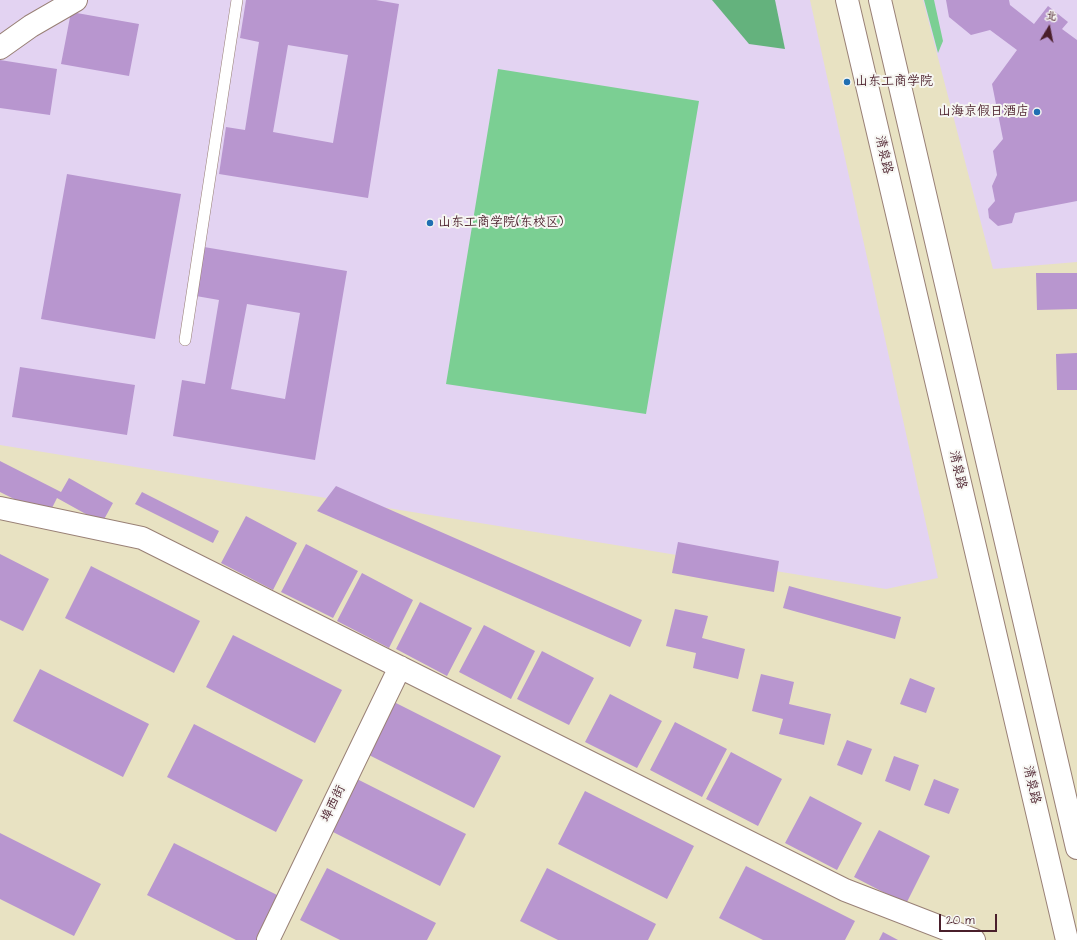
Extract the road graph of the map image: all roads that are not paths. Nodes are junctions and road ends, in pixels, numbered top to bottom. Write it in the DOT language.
graph roads {
  1 [pos="76,0"];
  2 [pos="237,0"];
  3 [pos="847,0"];
  4 [pos="880,0"];
  5 [pos="0,48"];
  6 [pos="185,340"];
  7 [pos="0,508"];
  8 [pos="400,667"];
  9 [pos="1077,848"];
  10 [pos="268,940"];
  11 [pos="974,940"];
  12 [pos="1067,940"];
  1 -- 5 [label="main road"];
  2 -- 6 [label="lane"];
  3 -- 12 [label="main road, 清泉路"];
  4 -- 9 [label="main road"];
  7 -- 8 [label="main road"];
  8 -- 10 [label="main road, 埠西街"];
  8 -- 11 [label="main road"];
}
